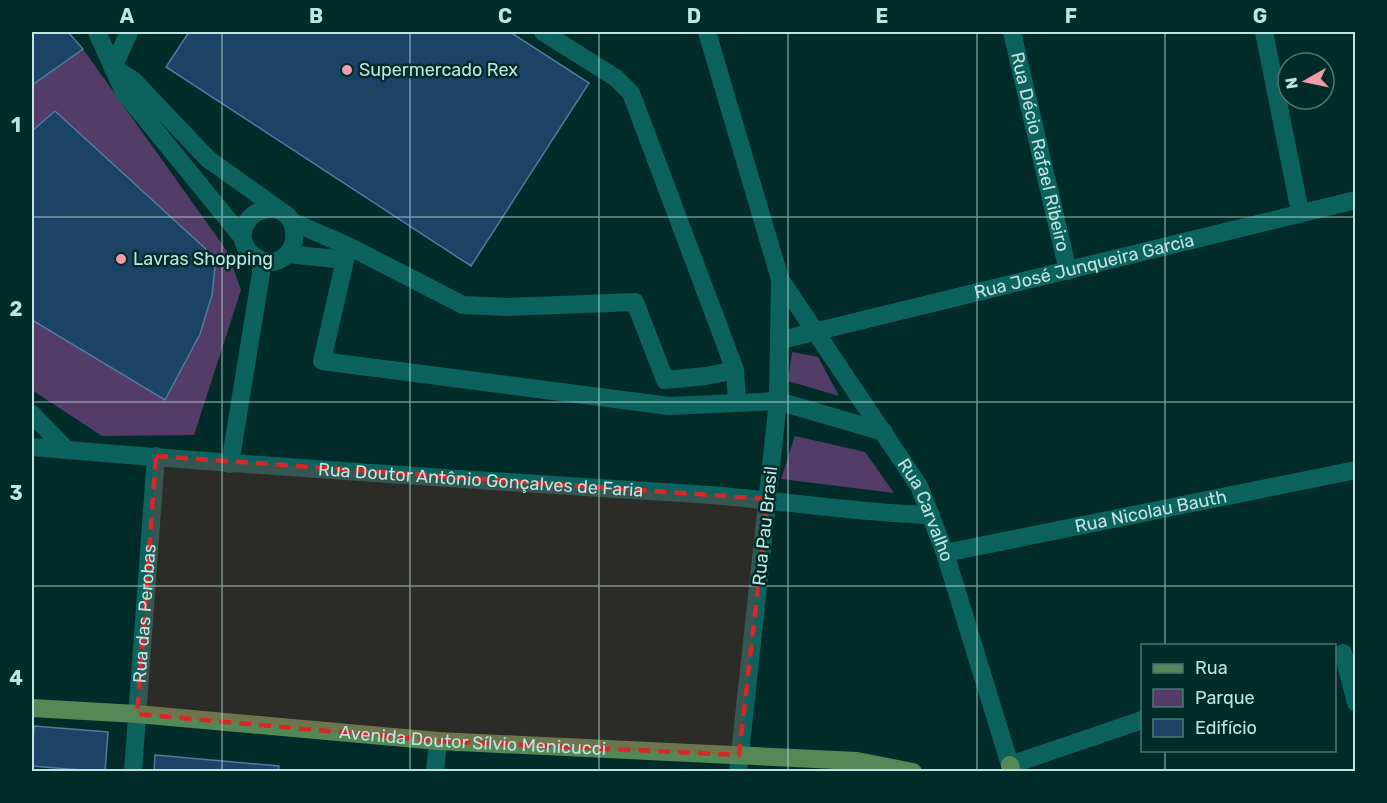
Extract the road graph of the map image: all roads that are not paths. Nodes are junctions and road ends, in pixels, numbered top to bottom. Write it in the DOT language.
graph roads {
  1 [pos="97,32"];
  2 [pos="129,32"];
  3 [pos="543,32"];
  4 [pos="707,32"];
  5 [pos="1012,32"];
  6 [pos="1264,32"];
  7 [pos="113,68"];
  8 [pos="1356,200"];
  9 [pos="1300,212"];
  10 [pos="287,217"];
  11 [pos="243,238"];
  12 [pos="288,254"];
  13 [pos="263,261"];
  14 [pos="1068,271"];
  15 [pos="780,279"];
  16 [pos="814,331"];
  17 [pos="781,340"];
  18 [pos="735,370"];
  19 [pos="778,401"];
  20 [pos="737,402"];
  21 [pos="32,414"];
  22 [pos="884,432"];
  23 [pos="32,447"];
  24 [pos="67,450"];
  25 [pos="156,456"];
  26 [pos="230,464"];
  27 [pos="1356,470"];
  28 [pos="768,499"];
  29 [pos="931,514"];
  30 [pos="945,553"];
  31 [pos="1344,652"];
  32 [pos="1356,703"];
  33 [pos="32,708"];
  34 [pos="137,714"];
  35 [pos="1141,721"];
  36 [pos="438,741"];
  37 [pos="738,763"];
  38 [pos="1011,768"];
  39 [pos="133,771"];
  40 [pos="435,771"];
  41 [pos="913,771"];
  1 -- 7 [label="street"];
  2 -- 7 [label="street"];
  3 -- 18 [label="street"];
  4 -- 15 [label="street"];
  5 -- 14 [label="street, Rua Décio Rafael Ribeiro"];
  6 -- 9 [label="street"];
  7 -- 10 [label="street"];
  7 -- 11 [label="street"];
  8 -- 9 [label="street, Rua José Junqueira Garcia"];
  9 -- 14 [label="street, Rua José Junqueira Garcia"];
  10 -- 11 [label="street"];
  10 -- 12 [label="street"];
  10 -- 18 [label="street"];
  11 -- 13 [label="street"];
  12 -- 13 [label="street"];
  12 -- 20 [label="street"];
  13 -- 26 [label="street"];
  14 -- 16 [label="street, Rua José Junqueira Garcia"];
  15 -- 16 [label="street, Rua Carvalho"];
  15 -- 17 [label="street, Rua Pau Brasil"];
  16 -- 17 [label="street, Rua José Junqueira Garcia"];
  16 -- 22 [label="street, Rua Carvalho"];
  17 -- 19 [label="street, Rua Pau Brasil"];
  18 -- 20 [label="street"];
  19 -- 20 [label="street"];
  19 -- 22 [label="street"];
  19 -- 28 [label="street, Rua Pau Brasil"];
  21 -- 24 [label="street"];
  22 -- 29 [label="street, Rua Carvalho"];
  23 -- 24 [label="street, Rua Doutor Antônio Gonçalves de Faria"];
  24 -- 25 [label="street, Rua Doutor Antônio Gonçalves de Faria"];
  25 -- 26 [label="street, Rua Doutor Antônio Gonçalves de Faria"];
  25 -- 34 [label="street, Rua das Perobas"];
  26 -- 28 [label="street, Rua Doutor Antônio Gonçalves de Faria"];
  27 -- 30 [label="street, Rua Nicolau Bauth"];
  28 -- 29 [label="street, Rua Doutor Antônio Gonçalves de Faria"];
  28 -- 37 [label="street, Rua Pau Brasil"];
  29 -- 30 [label="street, Rua Carvalho"];
  30 -- 38 [label="street, Rua Carvalho"];
  31 -- 32 [label="street"];
  33 -- 34 [label="main road, Avenida Doutor Sílvio Menicucci"];
  34 -- 36 [label="main road, Avenida Doutor Sílvio Menicucci"];
  34 -- 39 [label="street, Rua das Perobas"];
  35 -- 38 [label="street"];
  36 -- 37 [label="main road, Avenida Doutor Sílvio Menicucci"];
  36 -- 40 [label="street"];
  37 -- 41 [label="main road, Avenida Doutor Sílvio Menicucci"];
}
